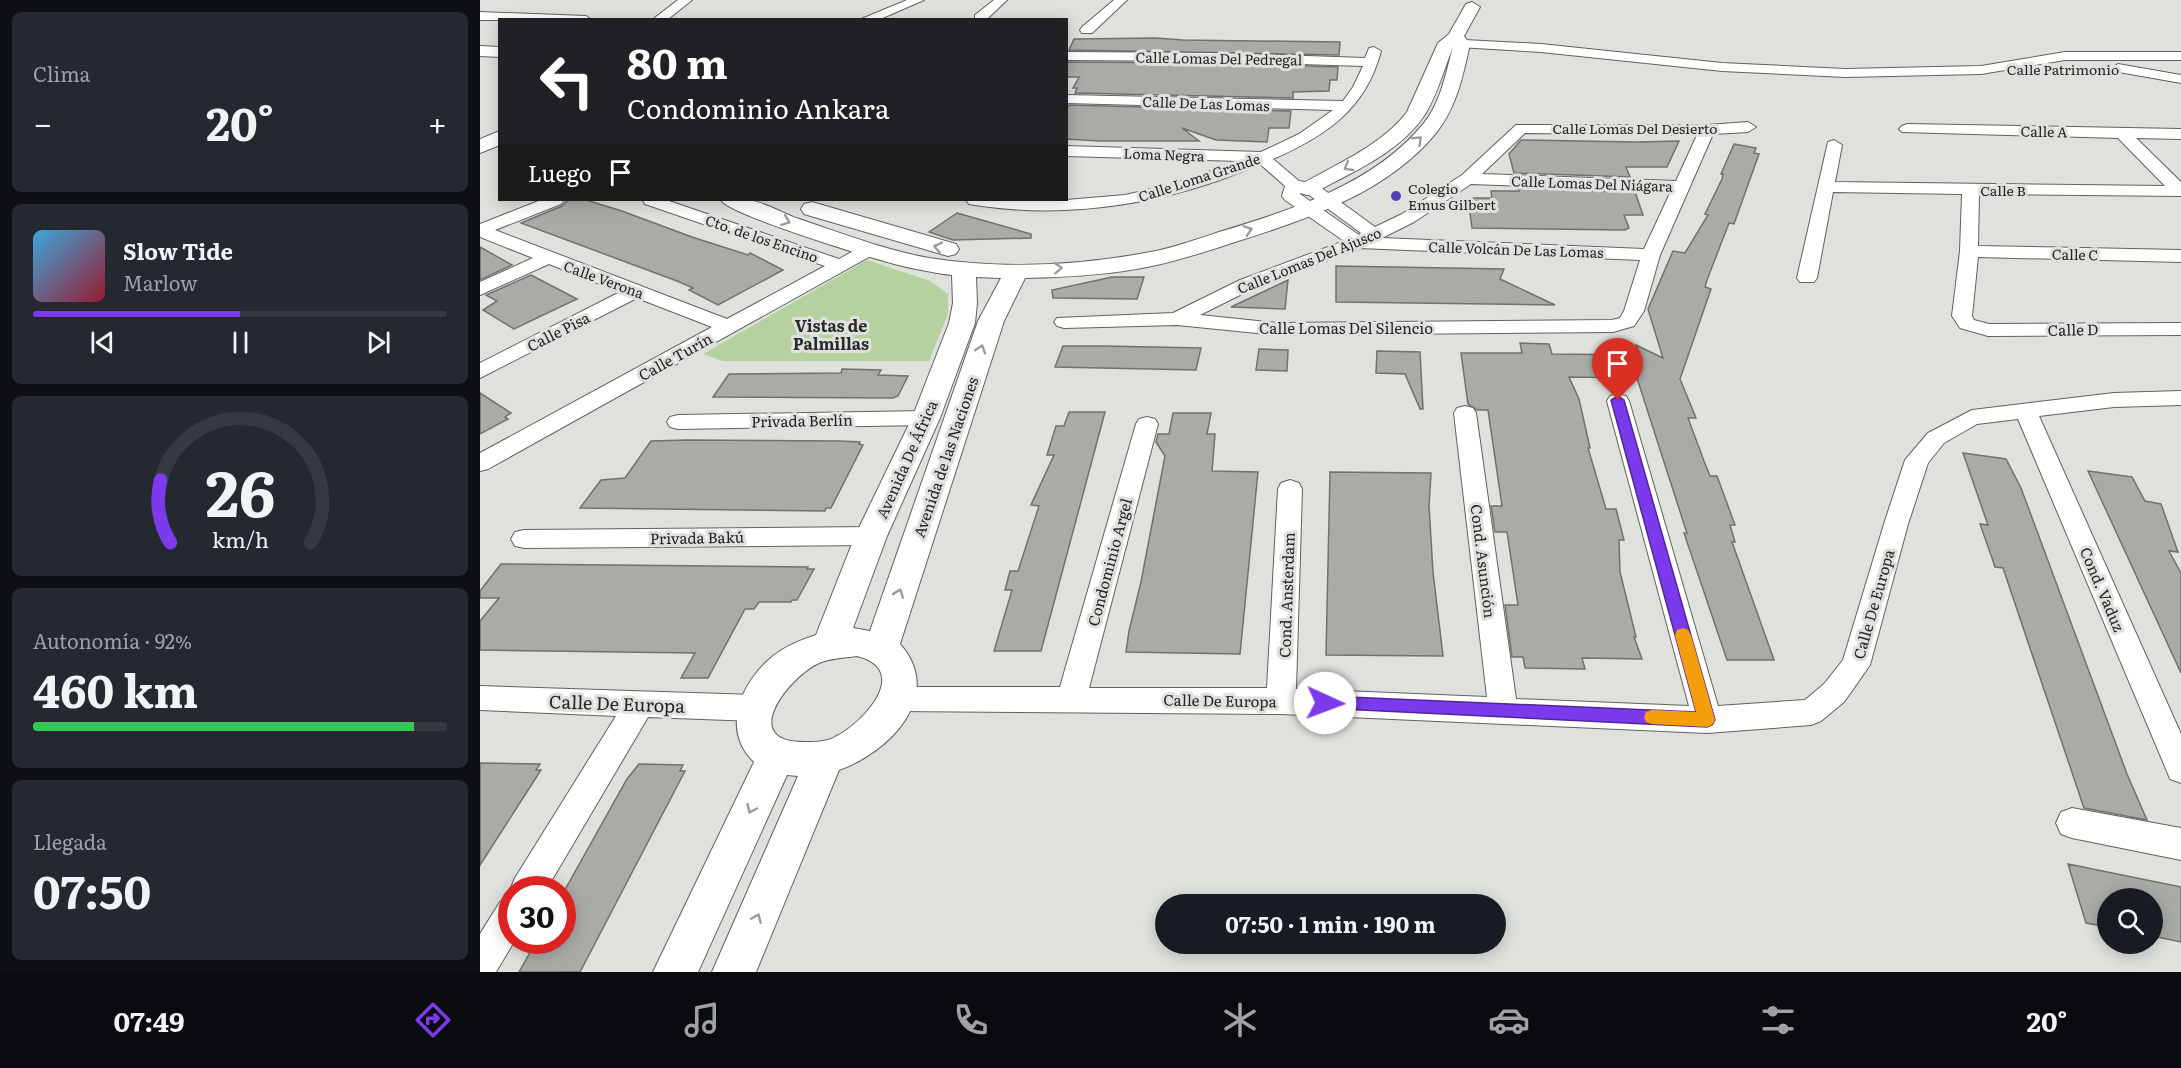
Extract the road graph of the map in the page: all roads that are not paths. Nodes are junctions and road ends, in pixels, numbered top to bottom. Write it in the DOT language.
graph roads {
  1 [pos="686,0"];
  2 [pos="870,0"];
  3 [pos="1001,0"];
  4 [pos="1121,0"];
  5 [pos="911,1"];
  6 [pos="1472,6"];
  7 [pos="480,15"];
  8 [pos="544,18"];
  9 [pos="661,18"];
  10 [pos="866,18"];
  11 [pos="868,18"];
  12 [pos="981,18"];
  13 [pos="1087,30"];
  14 [pos="1454,41"];
  15 [pos="480,43"];
  16 [pos="498,44"];
  17 [pos="480,51"];
  18 [pos="498,52"];
  19 [pos="1068,56"];
  20 [pos="2181,56"];
  21 [pos="1373,57"];
  22 [pos="1981,70"];
  23 [pos="2181,79"];
  24 [pos="1068,99"];
  25 [pos="1346,106"];
  26 [pos="1748,127"];
  27 [pos="1521,128"];
  28 [pos="1907,129"];
  29 [pos="1707,130"];
  30 [pos="2121,132"];
  31 [pos="2181,134"];
  32 [pos="498,138"];
  33 [pos="1834,145"];
  34 [pos="480,147"];
  35 [pos="1068,151"];
  36 [pos="498,156"];
  37 [pos="1261,157"];
  38 [pos="480,164"];
  39 [pos="1468,179"];
  40 [pos="1681,186"];
  41 [pos="1826,187"];
  42 [pos="1971,190"];
  43 [pos="2180,191"];
  44 [pos="1301,195"];
  45 [pos="552,201"];
  46 [pos="654,201"];
  47 [pos="734,201"];
  48 [pos="787,201"];
  49 [pos="981,201"];
  50 [pos="1329,201"];
  51 [pos="480,230"];
  52 [pos="1371,240"];
  53 [pos="870,249"];
  54 [pos="1969,251"];
  55 [pos="1651,255"];
  56 [pos="2181,256"];
  57 [pos="548,258"];
  58 [pos="839,265"];
  59 [pos="963,269"];
  60 [pos="1018,270"];
  61 [pos="1808,278"];
  62 [pos="480,288"];
  63 [pos="636,291"];
  64 [pos="1177,319"];
  65 [pos="1064,322"];
  66 [pos="729,327"];
  67 [pos="2181,329"];
  68 [pos="480,371"];
  69 [pos="2181,398"];
  70 [pos="1618,400"];
  71 [pos="2025,409"];
  72 [pos="1465,413"];
  73 [pos="926,418"];
  74 [pos="678,422"];
  75 [pos="1147,424"];
  76 [pos="480,464"];
  77 [pos="1290,489"];
  78 [pos="871,536"];
  79 [pos="524,539"];
  80 [pos="829,645"];
  81 [pos="881,649"];
  82 [pos="480,698"];
  83 [pos="896,699"];
  84 [pos="1071,699"];
  85 [pos="1281,701"];
  86 [pos="640,703"];
  87 [pos="755,708"];
  88 [pos="1503,710"];
  89 [pos="1707,720"];
  90 [pos="776,756"];
  91 [pos="825,758"];
  92 [pos="2181,769"];
  93 [pos="2072,823"];
  94 [pos="2181,844"];
  95 [pos="535,876"];
  96 [pos="498,937"];
  97 [pos="480,966"];
  98 [pos="675,972"];
  99 [pos="734,972"];
  1 -- 9 [label="street"];
  2 -- 10 [label="street"];
  3 -- 12 [label="street"];
  4 -- 13 [label="street"];
  5 -- 11 [label="street"];
  6 -- 14 [label="street"];
  7 -- 8 [label="street"];
  14 -- 22 [label="street"];
  14 -- 44 [label="street, one-way"];
  50 -- 14 [label="street, one-way"];
  15 -- 16 [label="street"];
  17 -- 18 [label="street"];
  19 -- 21 [label="street, Calle Lomas Del Pedregal"];
  20 -- 22 [label="street"];
  21 -- 25 [label="street, Calle Loma Grande"];
  22 -- 23 [label="street, Calle Patrimonio"];
  24 -- 25 [label="street, Calle De Las Lomas"];
  25 -- 37 [label="street, Calle Loma Grande"];
  26 -- 29 [label="street, Calle Lomas Del Desierto"];
  27 -- 29 [label="street, Calle Lomas Del Desierto"];
  27 -- 39 [label="street, Calle Lomas Del Ajusco"];
  28 -- 30 [label="street, Calle A"];
  29 -- 40 [label="street"];
  30 -- 31 [label="street, Calle A"];
  30 -- 43 [label="street"];
  32 -- 34 [label="street"];
  33 -- 41 [label="street"];
  35 -- 37 [label="street, Loma Negra"];
  36 -- 38 [label="street"];
  37 -- 44 [label="street"];
  37 -- 49 [label="street, Calle Loma Grande"];
  39 -- 40 [label="street, Calle Lomas Del Niágara"];
  39 -- 52 [label="street, Calle Lomas Del Ajusco"];
  40 -- 55 [label="street"];
  41 -- 42 [label="street, Calle B"];
  41 -- 61 [label="street"];
  42 -- 43 [label="street, Calle B"];
  42 -- 54 [label="street"];
  44 -- 48 [label="street, one-way"];
  44 -- 50 [label="street"];
  44 -- 52 [label="street"];
  60 -- 44 [label="street, one-way"];
  45 -- 51 [label="street"];
  46 -- 58 [label="street, Cto. de los Encino"];
  47 -- 53 [label="street, one-way"];
  50 -- 52 [label="street"];
  51 -- 57 [label="street, Calle Verona"];
  52 -- 55 [label="street, Calle Volcán De Las Lomas"];
  52 -- 64 [label="street, Calle Lomas Del Ajusco"];
  53 -- 58 [label="street, Calle Turín"];
  53 -- 59 [label="street"];
  54 -- 56 [label="street, Calle C"];
  54 -- 67 [label="street, Calle D"];
  55 -- 64 [label="street, Calle Lomas Del Silencio"];
  57 -- 62 [label="street"];
  57 -- 63 [label="street, Calle Verona"];
  58 -- 66 [label="street, Calle Turín"];
  59 -- 60 [label="street"];
  59 -- 73 [label="street, Avenida De África"];
  81 -- 60 [label="street, Avenida de las Naciones, one-way"];
  63 -- 66 [label="street, Calle Verona"];
  63 -- 68 [label="street, Calle Pisa"];
  64 -- 65 [label="street, Calle Lomas Del Silencio"];
  66 -- 76 [label="street, Calle Turín"];
  69 -- 71 [label="street, Calle De Europa"];
  70 -- 89 [label="street"];
  71 -- 89 [label="street, Calle De Europa"];
  71 -- 92 [label="street, Cond. Vaduz"];
  72 -- 88 [label="street, Cond. Asunción"];
  73 -- 74 [label="street, Privada Berlín"];
  73 -- 78 [label="street, Avenida De África"];
  75 -- 84 [label="street, Condominio Argel"];
  77 -- 85 [label="street, Cond. Ansterdam"];
  78 -- 79 [label="street, Privada Bakú"];
  78 -- 80 [label="street, Avenida De África"];
  80 -- 81 [label="street"];
  80 -- 87 [label="street"];
  81 -- 83 [label="street"];
  82 -- 86 [label="street, Calle De Europa"];
  83 -- 84 [label="street, Calle De Europa"];
  83 -- 91 [label="street"];
  84 -- 85 [label="street, Calle De Europa"];
  85 -- 88 [label="street, Calle De Europa"];
  86 -- 87 [label="street, Calle De Europa"];
  86 -- 95 [label="street"];
  87 -- 90 [label="street"];
  88 -- 89 [label="street, Calle De Europa"];
  90 -- 91 [label="street"];
  90 -- 98 [label="street, one-way"];
  99 -- 91 [label="street, one-way"];
  93 -- 94 [label="street"];
  96 -- 97 [label="street"];
}
